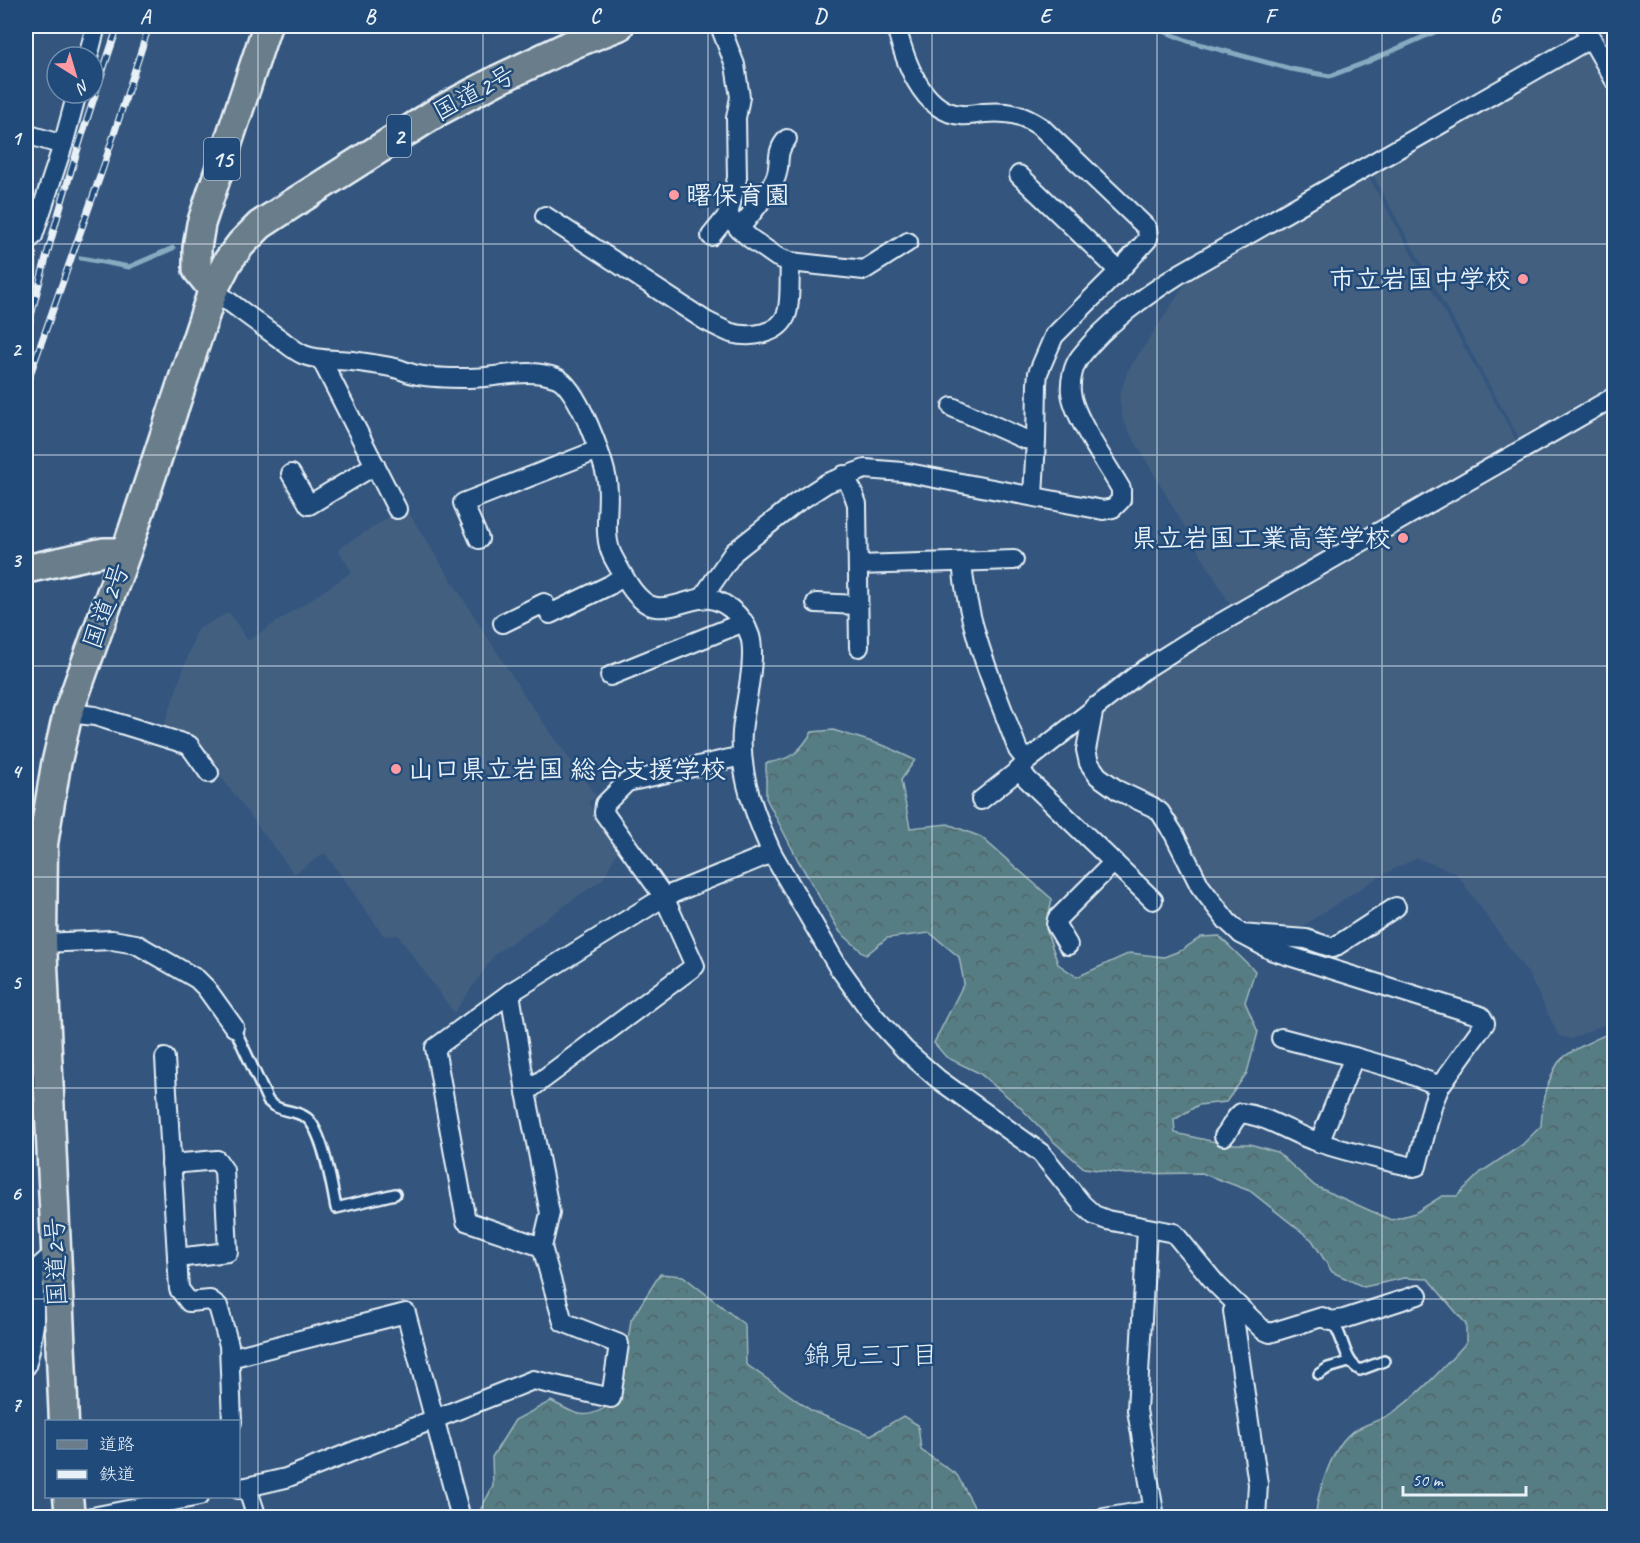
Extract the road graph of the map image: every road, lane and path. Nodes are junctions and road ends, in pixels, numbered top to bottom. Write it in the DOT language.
graph roads {
  1 [pos="96,26"];
  2 [pos="267,26"];
  3 [pos="619,26"];
  4 [pos="720,26"];
  5 [pos="896,26"];
  6 [pos="1587,32"];
  7 [pos="578,35"];
  8 [pos="90,45"];
  9 [pos="1614,78"];
  10 [pos="74,105"];
  11 [pos="26,134"];
  12 [pos="787,139"];
  13 [pos="63,146"];
  14 [pos="1019,175"];
  15 [pos="545,216"];
  16 [pos="734,222"];
  17 [pos="711,236"];
  18 [pos="29,239"];
  19 [pos="908,242"];
  20 [pos="26,256"];
  21 [pos="790,261"];
  22 [pos="26,269"];
  23 [pos="1119,271"];
  24 [pos="213,290"];
  25 [pos="321,359"];
  26 [pos="1614,397"];
  27 [pos="952,407"];
  28 [pos="1036,440"];
  29 [pos="598,450"];
  30 [pos="375,465"];
  31 [pos="291,474"];
  32 [pos="844,475"];
  33 [pos="1033,496"];
  34 [pos="398,509"];
  35 [pos="479,540"];
  36 [pos="126,552"];
  37 [pos="1014,560"];
  38 [pos="962,562"];
  39 [pos="858,565"];
  40 [pos="26,569"];
  41 [pos="623,576"];
  42 [pos="702,598"];
  43 [pos="816,603"];
  44 [pos="858,605"];
  45 [pos="744,622"];
  46 [pos="503,623"];
  47 [pos="859,647"];
  48 [pos="610,676"];
  49 [pos="1094,707"];
  50 [pos="68,713"];
  51 [pos="742,756"];
  52 [pos="1023,765"];
  53 [pos="209,773"];
  54 [pos="981,800"];
  55 [pos="772,853"];
  56 [pos="1114,861"];
  57 [pos="664,897"];
  58 [pos="1153,900"];
  59 [pos="1396,907"];
  60 [pos="1241,934"];
  61 [pos="42,943"];
  62 [pos="1068,945"];
  63 [pos="510,993"];
  64 [pos="234,1027"];
  65 [pos="1281,1038"];
  66 [pos="1353,1057"];
  67 [pos="165,1058"];
  68 [pos="37,1081"];
  69 [pos="1440,1086"];
  70 [pos="526,1092"];
  71 [pos="1224,1136"];
  72 [pos="1319,1143"];
  73 [pos="171,1164"];
  74 [pos="395,1194"];
  75 [pos="1147,1229"];
  76 [pos="542,1247"];
  77 [pos="56,1252"];
  78 [pos="177,1258"];
  79 [pos="1418,1295"];
  80 [pos="1237,1306"];
  81 [pos="1332,1321"];
  82 [pos="230,1358"];
  83 [pos="1383,1361"];
  84 [pos="1349,1362"];
  85 [pos="26,1366"];
  86 [pos="1319,1374"];
  87 [pos="436,1419"];
  88 [pos="64,1420"];
  89 [pos="232,1420"];
  90 [pos="243,1488"];
  91 [pos="68,1498"];
  92 [pos="194,1498"];
  93 [pos="1154,1514"];
  94 [pos="70,1518"];
  95 [pos="87,1518"];
  96 [pos="257,1518"];
  97 [pos="461,1518"];
  98 [pos="1104,1518"];
  99 [pos="1256,1518"];
  1 -- 8 [label="street"];
  2 -- 24 [label="main road, 15"];
  3 -- 7 [label="highway, 国道2号 / 2"];
  4 -- 16 [label="street"];
  5 -- 23 [label="street"];
  6 -- 9 [label="street"];
  6 -- 33 [label="street"];
  7 -- 24 [label="highway, 国道2号 / 2"];
  10 -- 13 [label="street"];
  11 -- 13 [label="street"];
  12 -- 16 [label="street"];
  13 -- 18 [label="street"];
  14 -- 23 [label="street"];
  15 -- 21 [label="street"];
  16 -- 17 [label="street"];
  16 -- 21 [label="street"];
  19 -- 21 [label="street"];
  20 -- 22 [label="street"];
  23 -- 28 [label="street"];
  24 -- 25 [label="street"];
  24 -- 36 [label="highway, 国道2号 / 2"];
  25 -- 29 [label="street"];
  25 -- 30 [label="street"];
  26 -- 49 [label="street"];
  27 -- 28 [label="street"];
  28 -- 33 [label="street"];
  29 -- 35 [label="street"];
  29 -- 41 [label="street"];
  30 -- 31 [label="street"];
  30 -- 34 [label="street"];
  32 -- 33 [label="street"];
  32 -- 39 [label="street"];
  32 -- 42 [label="street"];
  36 -- 40 [label="main road"];
  36 -- 50 [label="highway, 国道2号 / 2"];
  37 -- 38 [label="street"];
  38 -- 39 [label="street"];
  38 -- 52 [label="street"];
  39 -- 44 [label="street"];
  41 -- 42 [label="street"];
  41 -- 46 [label="street"];
  42 -- 45 [label="street"];
  43 -- 44 [label="street"];
  44 -- 47 [label="street"];
  45 -- 48 [label="street"];
  45 -- 51 [label="street"];
  49 -- 52 [label="street"];
  49 -- 60 [label="street"];
  50 -- 53 [label="street"];
  50 -- 61 [label="highway, 国道2号 / 2"];
  51 -- 55 [label="street"];
  51 -- 57 [label="street"];
  52 -- 54 [label="street"];
  52 -- 56 [label="street"];
  55 -- 57 [label="street"];
  55 -- 75 [label="street"];
  56 -- 58 [label="street"];
  56 -- 62 [label="street"];
  57 -- 63 [label="street"];
  57 -- 70 [label="street"];
  59 -- 60 [label="street"];
  60 -- 69 [label="street"];
  61 -- 64 [label="street"];
  61 -- 68 [label="highway, 国道2号 / 2"];
  63 -- 70 [label="street"];
  63 -- 76 [label="street"];
  64 -- 74 [label="lane"];
  65 -- 66 [label="street"];
  66 -- 69 [label="street"];
  66 -- 72 [label="street"];
  67 -- 73 [label="street"];
  68 -- 77 [label="highway, 国道2号 / 2"];
  69 -- 72 [label="street"];
  70 -- 76 [label="street"];
  71 -- 72 [label="street"];
  73 -- 78 [label="street"];
  73 -- 78 [label="street"];
  75 -- 80 [label="street"];
  75 -- 93 [label="street"];
  76 -- 87 [label="street"];
  77 -- 85 [label="street"];
  77 -- 88 [label="highway, 国道2号 / 2"];
  78 -- 82 [label="street"];
  79 -- 81 [label="street"];
  80 -- 81 [label="street"];
  80 -- 99 [label="street"];
  81 -- 84 [label="lane"];
  82 -- 87 [label="street"];
  82 -- 89 [label="street"];
  83 -- 84 [label="lane"];
  84 -- 86 [label="lane"];
  87 -- 90 [label="street"];
  87 -- 97 [label="street"];
  90 -- 96 [label="street"];
  91 -- 94 [label="highway"];
  92 -- 95 [label="street"];
  93 -- 98 [label="street"];
}
